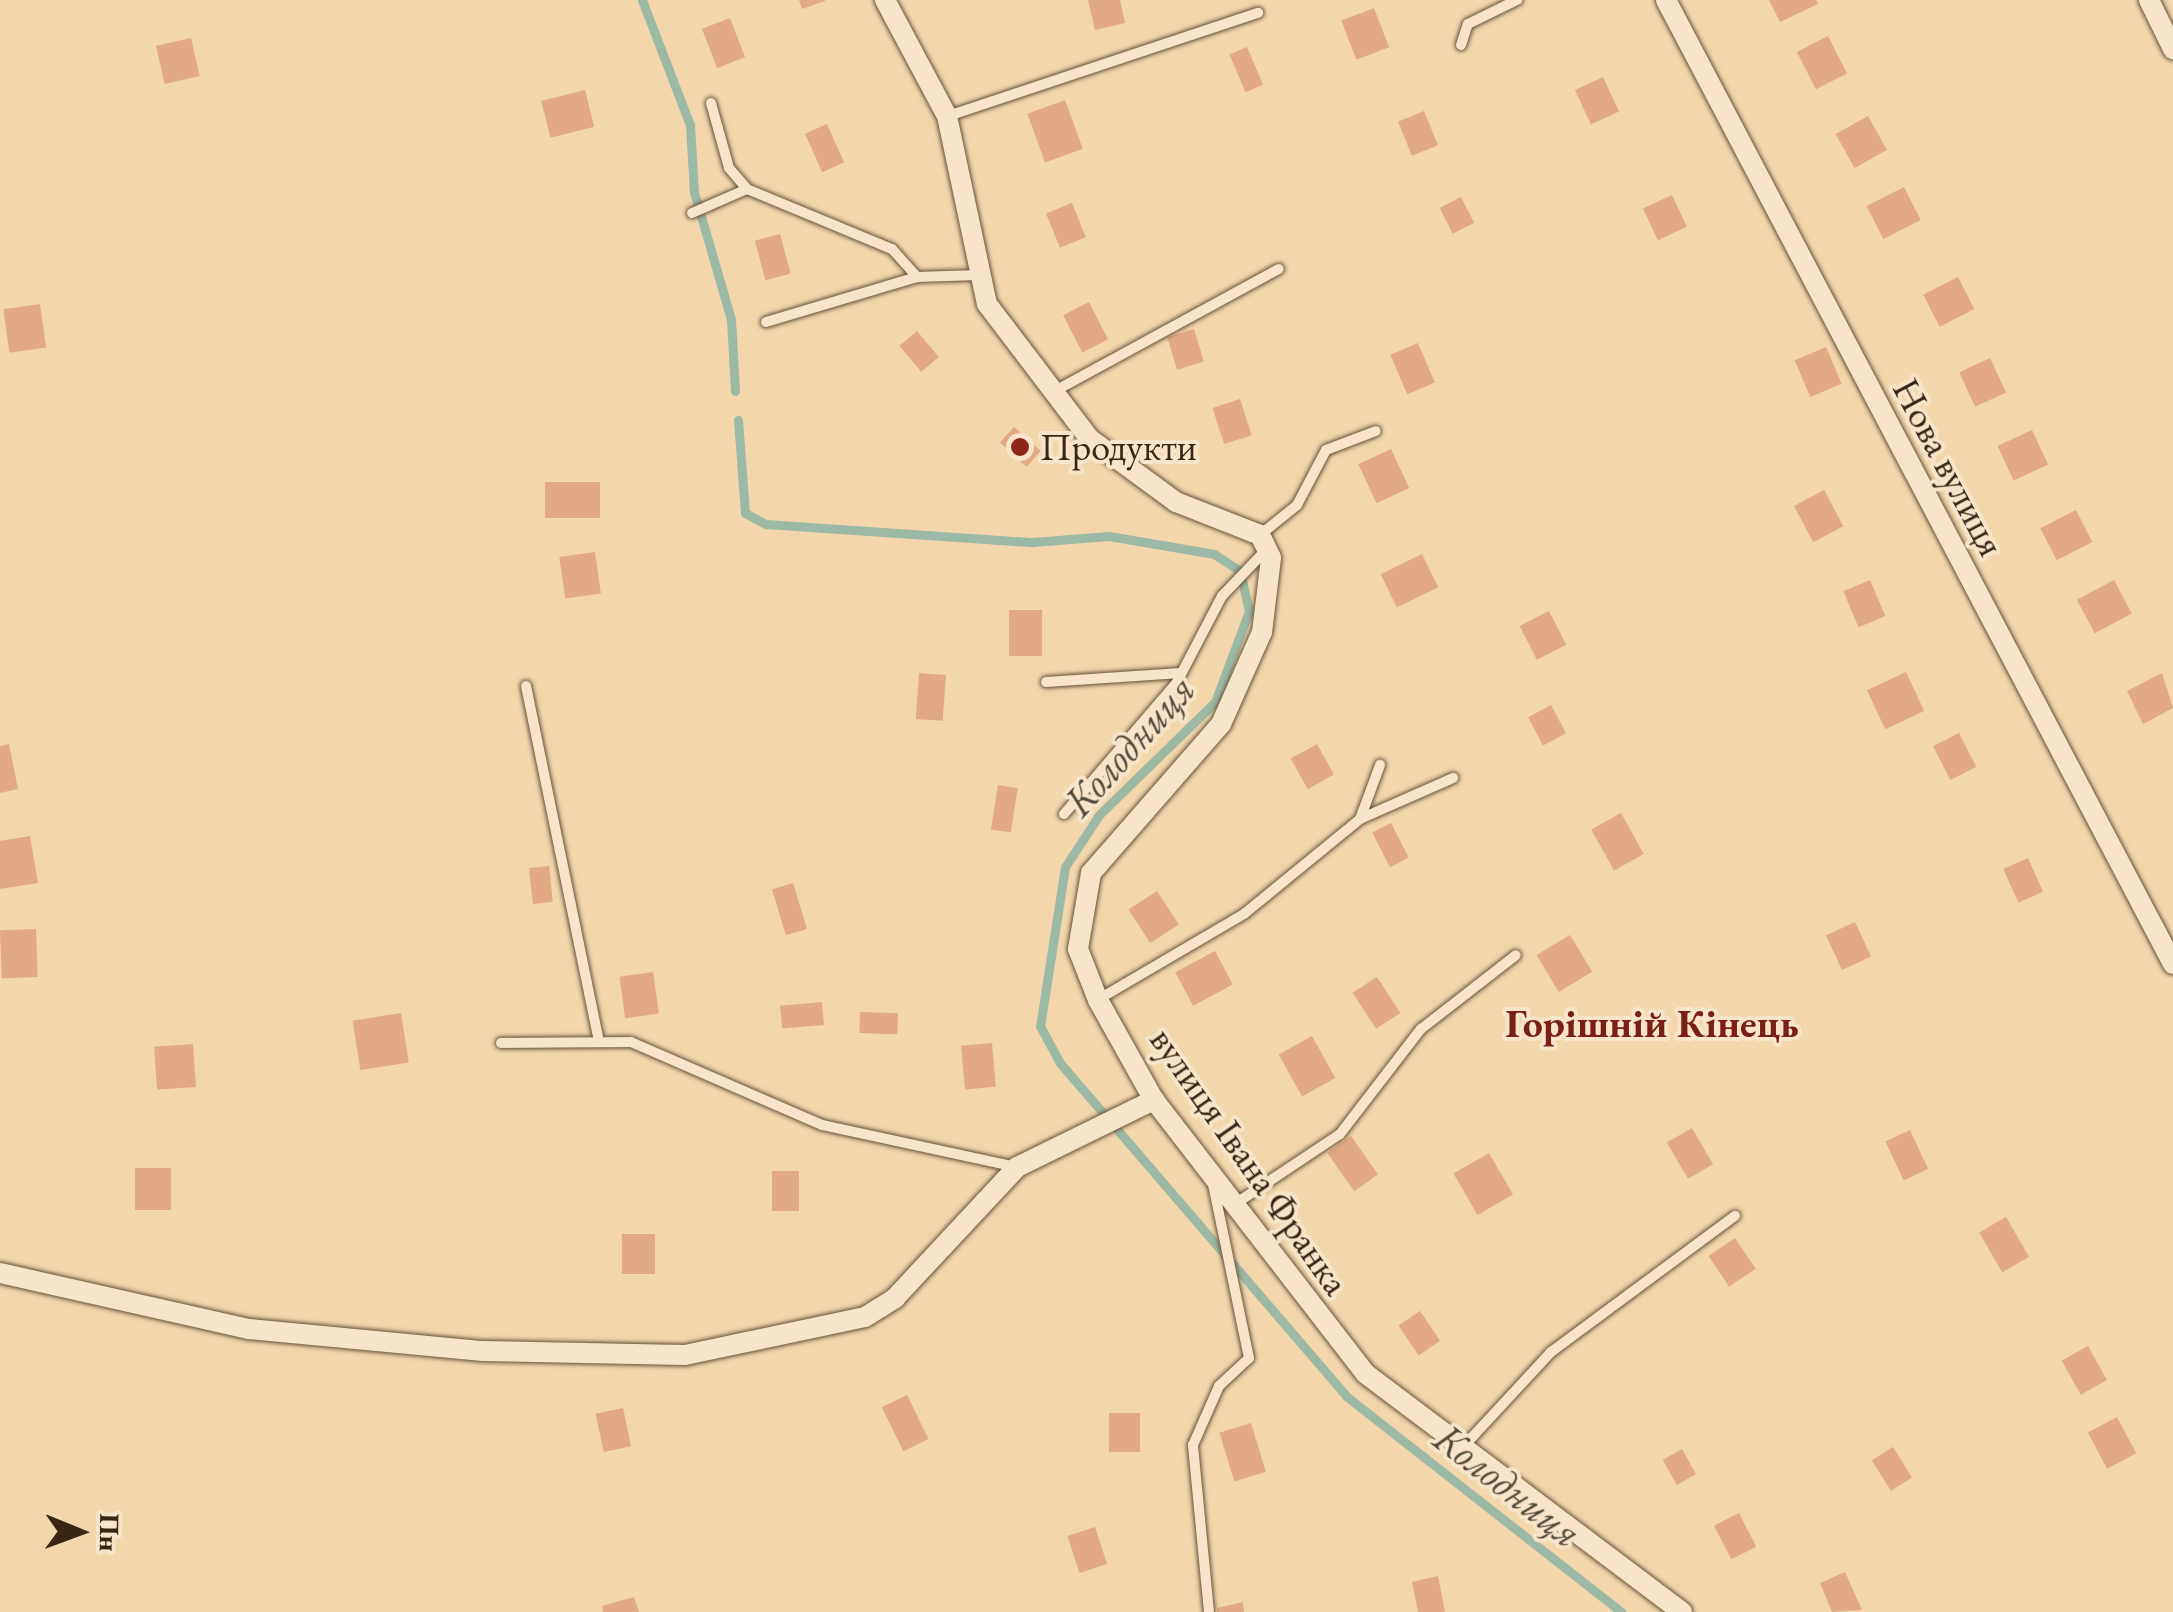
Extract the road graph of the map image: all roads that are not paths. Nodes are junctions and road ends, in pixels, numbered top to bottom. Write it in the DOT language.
graph roads {
  1 [pos="886,0"];
  2 [pos="1517,0"];
  3 [pos="1666,0"];
  4 [pos="2149,0"];
  5 [pos="1258,12"];
  6 [pos="1461,45"];
  7 [pos="2173,50"];
  8 [pos="712,103"];
  9 [pos="947,116"];
  10 [pos="747,189"];
  11 [pos="692,213"];
  12 [pos="1280,269"];
  13 [pos="978,275"];
  14 [pos="917,276"];
  15 [pos="766,322"];
  16 [pos="1052,392"];
  17 [pos="1376,431"];
  18 [pos="1261,548"];
  19 [pos="1181,673"];
  20 [pos="1046,682"];
  21 [pos="526,686"];
  22 [pos="1380,765"];
  23 [pos="1454,778"];
  24 [pos="1064,814"];
  25 [pos="1360,819"];
  26 [pos="1516,955"];
  27 [pos="2173,964"];
  28 [pos="1098,1000"];
  29 [pos="598,1038"];
  30 [pos="501,1043"];
  31 [pos="1145,1104"];
  32 [pos="1017,1167"];
  33 [pos="1225,1204"];
  34 [pos="1736,1216"];
  35 [pos="0,1272"];
  36 [pos="1464,1446"];
  37 [pos="1209,1612"];
  38 [pos="1682,1612"];
  1 -- 9 [label="street"];
  2 -- 6 [label="lane"];
  3 -- 27 [label="street, Нова вулиця"];
  4 -- 7 [label="street"];
  5 -- 9 [label="lane"];
  8 -- 10 [label="lane"];
  9 -- 13 [label="street"];
  10 -- 11 [label="lane"];
  10 -- 14 [label="lane"];
  12 -- 16 [label="lane"];
  13 -- 14 [label="lane"];
  13 -- 16 [label="street"];
  14 -- 15 [label="lane"];
  16 -- 18 [label="street"];
  17 -- 18 [label="lane"];
  18 -- 19 [label="lane"];
  18 -- 28 [label="street, вулиця Івана Франка"];
  19 -- 20 [label="lane"];
  19 -- 24 [label="lane"];
  21 -- 29 [label="lane"];
  22 -- 25 [label="lane"];
  23 -- 25 [label="lane"];
  25 -- 28 [label="lane"];
  26 -- 33 [label="lane"];
  28 -- 31 [label="street, вулиця Івана Франка"];
  29 -- 30 [label="lane"];
  29 -- 32 [label="lane"];
  31 -- 32 [label="street"];
  31 -- 33 [label="street, вулиця Івана Франка"];
  32 -- 35 [label="street"];
  33 -- 36 [label="street, вулиця Івана Франка"];
  33 -- 37 [label="lane"];
  34 -- 36 [label="lane"];
  36 -- 38 [label="street, вулиця Івана Франка"];
}
